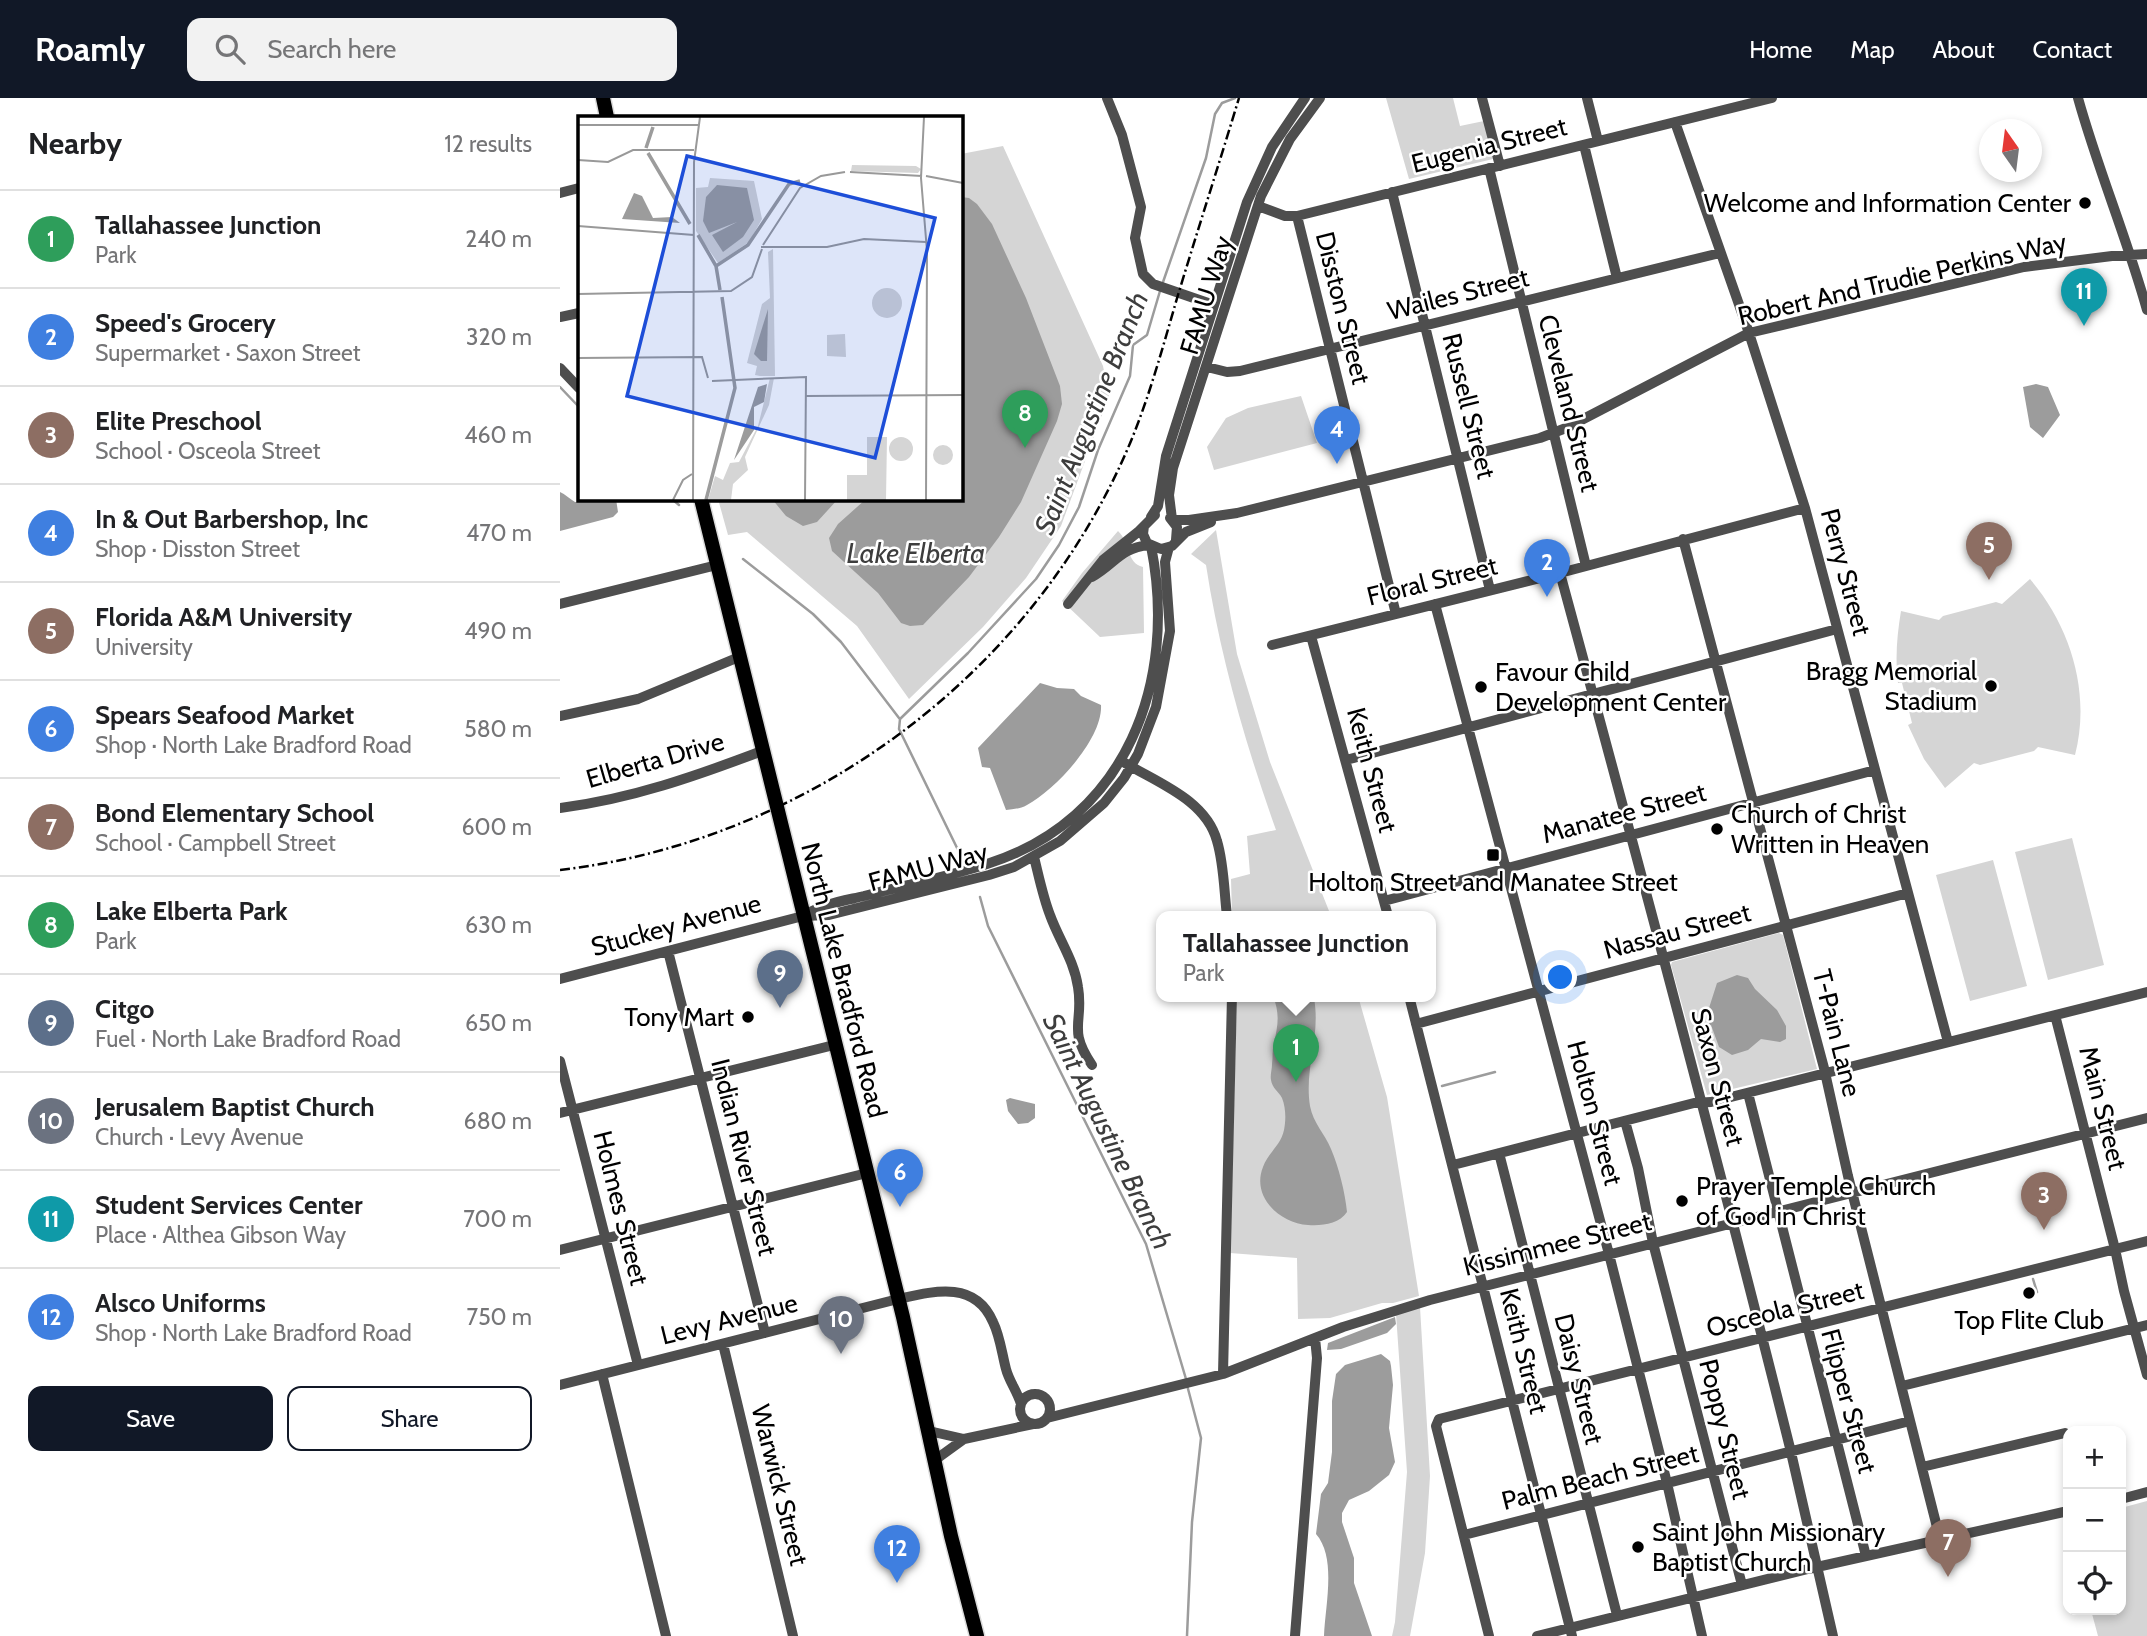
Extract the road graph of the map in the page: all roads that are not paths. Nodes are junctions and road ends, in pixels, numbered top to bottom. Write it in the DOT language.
graph roads {
  1 [pos="603,98"];
  2 [pos="1107,98"];
  3 [pos="1305,98"];
  4 [pos="1320,98"];
  5 [pos="1482,98"];
  6 [pos="1587,98"];
  7 [pos="1772,98"];
  8 [pos="2078,98"];
  9 [pos="1744,101"];
  10 [pos="607,116"];
  11 [pos="1675,122"];
  12 [pos="1598,141"];
  13 [pos="1584,145"];
  14 [pos="1494,167"];
  15 [pos="578,188"];
  16 [pos="1392,192"];
  17 [pos="560,193"];
  18 [pos="1258,206"];
  19 [pos="1297,216"];
  20 [pos="1720,253"];
  21 [pos="2147,254"];
  22 [pos="2132,256"];
  23 [pos="1617,278"];
  24 [pos="1520,301"];
  25 [pos="1214,305"];
  26 [pos="2147,310"];
  27 [pos="578,313"];
  28 [pos="560,317"];
  29 [pos="1426,326"];
  30 [pos="1749,333"];
  31 [pos="1329,349"];
  32 [pos="1207,367"];
  33 [pos="560,368"];
  34 [pos="578,387"];
  35 [pos="1553,433"];
  36 [pos="1459,459"];
  37 [pos="1363,482"];
  38 [pos="700,500"];
  39 [pos="1805,508"];
  40 [pos="1237,513"];
  41 [pos="1173,519"];
  42 [pos="1148,522"];
  43 [pos="1683,539"];
  44 [pos="1173,543"];
  45 [pos="1150,546"];
  46 [pos="717,565"];
  47 [pos="1586,566"];
  48 [pos="1560,573"];
  49 [pos="1091,578"];
  50 [pos="1490,590"];
  51 [pos="560,604"];
  52 [pos="1068,604"];
  53 [pos="1435,604"];
  54 [pos="1396,614"];
  55 [pos="1838,629"];
  56 [pos="1311,636"];
  57 [pos="1272,645"];
  58 [pos="739,657"];
  59 [pos="1716,662"];
  60 [pos="1592,694"];
  61 [pos="560,716"];
  62 [pos="1468,727"];
  63 [pos="762,751"];
  64 [pos="1346,760"];
  65 [pos="1126,763"];
  66 [pos="1875,770"];
  67 [pos="1753,803"];
  68 [pos="560,808"];
  69 [pos="1631,835"];
  70 [pos="1034,857"];
  71 [pos="1506,868"];
  72 [pos="1908,893"];
  73 [pos="1384,901"];
  74 [pos="1226,911"];
  75 [pos="1387,911"];
  76 [pos="803,915"];
  77 [pos="1786,926"];
  78 [pos="668,951"];
  79 [pos="1663,958"];
  80 [pos="560,979"];
  81 [pos="1540,991"];
  82 [pos="2147,992"];
  83 [pos="1232,1002"];
  84 [pos="1410,1002"];
  85 [pos="2055,1015"];
  86 [pos="1416,1024"];
  87 [pos="1948,1042"];
  88 [pos="834,1045"];
  89 [pos="560,1061"];
  90 [pos="1092,1065"];
  91 [pos="1824,1075"];
  92 [pos="701,1078"];
  93 [pos="1748,1093"];
  94 [pos="1701,1103"];
  95 [pos="572,1110"];
  96 [pos="560,1113"];
  97 [pos="2147,1118"];
  98 [pos="1625,1121"];
  99 [pos="2085,1132"];
  100 [pos="1577,1133"];
  101 [pos="1499,1153"];
  102 [pos="1453,1165"];
  103 [pos="867,1173"];
  104 [pos="1852,1192"];
  105 [pos="733,1207"];
  106 [pos="1778,1210"];
  107 [pos="1731,1222"];
  108 [pos="606,1239"];
  109 [pos="2147,1241"];
  110 [pos="1653,1243"];
  111 [pos="2115,1249"];
  112 [pos="560,1250"];
  113 [pos="1609,1254"];
  114 [pos="1529,1274"];
  115 [pos="1484,1286"];
  116 [pos="898,1299"];
  117 [pos="1882,1308"];
  118 [pos="2147,1325"];
  119 [pos="1807,1326"];
  120 [pos="2135,1328"];
  121 [pos="765,1333"];
  122 [pos="1315,1338"];
  123 [pos="1762,1338"];
  124 [pos="723,1344"];
  125 [pos="1683,1358"];
  126 [pos="638,1365"];
  127 [pos="1638,1369"];
  128 [pos="602,1374"];
  129 [pos="1223,1374"];
  130 [pos="2147,1375"];
  131 [pos="560,1385"];
  132 [pos="1902,1386"];
  133 [pos="1016,1388"];
  134 [pos="1559,1389"];
  135 [pos="1032,1394"];
  136 [pos="1514,1400"];
  137 [pos="1049,1403"];
  138 [pos="1020,1406"];
  139 [pos="1067,1414"];
  140 [pos="1047,1418"];
  141 [pos="1910,1421"];
  142 [pos="1033,1424"];
  143 [pos="1006,1428"];
  144 [pos="929,1431"];
  145 [pos="2063,1433"];
  146 [pos="964,1439"];
  147 [pos="1836,1440"];
  148 [pos="1791,1452"];
  149 [pos="935,1460"];
  150 [pos="1922,1467"];
  151 [pos="1712,1472"];
  152 [pos="1667,1483"];
  153 [pos="2147,1492"];
  154 [pos="2126,1498"];
  155 [pos="1587,1504"];
  156 [pos="2063,1512"];
  157 [pos="1541,1515"];
  158 [pos="1464,1535"];
  159 [pos="1940,1539"];
  160 [pos="1866,1556"];
  161 [pos="1817,1567"];
  162 [pos="1742,1585"];
  163 [pos="1693,1597"];
  164 [pos="1617,1615"];
  165 [pos="1571,1632"];
  166 [pos="666,1636"];
  167 [pos="793,1636"];
  168 [pos="977,1636"];
  169 [pos="1295,1636"];
  170 [pos="1489,1636"];
  171 [pos="1537,1636"];
  172 [pos="1702,1636"];
  173 [pos="1833,1636"];
  1 -- 10 [label="main road"];
  2 -- 25 [label="street"];
  3 -- 25 [label="street, FAMU Way"];
  4 -- 18 [label="street, FAMU Way"];
  5 -- 14 [label="street, Cleveland Street"];
  6 -- 12 [label="street"];
  7 -- 9 [label="street, Eugenia Street"];
  8 -- 22 [label="street"];
  9 -- 11 [label="street, Eugenia Street"];
  11 -- 12 [label="street, Eugenia Street"];
  11 -- 20 [label="street, Perry Street"];
  12 -- 13 [label="street, Eugenia Street"];
  13 -- 14 [label="street, Eugenia Street"];
  13 -- 23 [label="street"];
  14 -- 16 [label="street, Eugenia Street"];
  14 -- 24 [label="street, Cleveland Street"];
  15 -- 17 [label="street"];
  16 -- 19 [label="street, Eugenia Street"];
  16 -- 29 [label="street, Russell Street"];
  18 -- 19 [label="street, Eugenia Street"];
  18 -- 32 [label="street, FAMU Way"];
  19 -- 31 [label="street, Disston Street"];
  20 -- 23 [label="street, Wailes Street"];
  20 -- 30 [label="street, Perry Street"];
  21 -- 22 [label="street, Robert And Trudie Perkins Way"];
  22 -- 26 [label="street"];
  22 -- 30 [label="street, Robert And Trudie Perkins Way"];
  23 -- 24 [label="street, Wailes Street"];
  24 -- 29 [label="street, Wailes Street"];
  24 -- 35 [label="street, Cleveland Street"];
  25 -- 42 [label="street, FAMU Way"];
  27 -- 28 [label="street"];
  29 -- 31 [label="street, Wailes Street"];
  29 -- 36 [label="street, Russell Street"];
  30 -- 35 [label="street, Robert And Trudie Perkins Way"];
  30 -- 39 [label="street, Perry Street"];
  31 -- 32 [label="street, Wailes Street"];
  31 -- 37 [label="street, Disston Street"];
  32 -- 41 [label="street, FAMU Way"];
  33 -- 34 [label="street"];
  35 -- 36 [label="street, Robert And Trudie Perkins Way"];
  35 -- 47 [label="street, Cleveland Street"];
  36 -- 37 [label="street, Robert And Trudie Perkins Way"];
  36 -- 50 [label="street, Russell Street"];
  37 -- 40 [label="street, Robert And Trudie Perkins Way"];
  37 -- 54 [label="street, Disston Street"];
  38 -- 46 [label="main road, North Lake Bradford Road"];
  39 -- 43 [label="street, Floral Street"];
  39 -- 55 [label="street, Perry Street"];
  40 -- 41 [label="street, Robert And Trudie Perkins Way"];
  40 -- 44 [label="street, Robert And Trudie Perkins Way"];
  41 -- 42 [label="street"];
  41 -- 44 [label="street, FAMU Way"];
  42 -- 45 [label="street, FAMU Way"];
  42 -- 49 [label="street"];
  43 -- 47 [label="street, Floral Street"];
  43 -- 59 [label="street, T-Pain Lane"];
  44 -- 45 [label="street"];
  44 -- 65 [label="street, FAMU Way"];
  45 -- 49 [label="street"];
  45 -- 65 [label="street, FAMU Way"];
  46 -- 51 [label="street"];
  46 -- 58 [label="main road, North Lake Bradford Road"];
  47 -- 48 [label="street, Floral Street"];
  48 -- 50 [label="street, Floral Street"];
  48 -- 60 [label="street, Saxon Street"];
  49 -- 52 [label="street"];
  50 -- 53 [label="street, Floral Street"];
  53 -- 54 [label="street, Floral Street"];
  53 -- 62 [label="street, Holton Street"];
  54 -- 56 [label="street, Floral Street"];
  55 -- 59 [label="street"];
  55 -- 66 [label="street, Perry Street"];
  56 -- 57 [label="street, Floral Street"];
  56 -- 64 [label="street, Keith Street"];
  58 -- 61 [label="street"];
  58 -- 63 [label="main road, North Lake Bradford Road"];
  59 -- 60 [label="street"];
  59 -- 67 [label="street, T-Pain Lane"];
  60 -- 62 [label="street"];
  60 -- 69 [label="street, Saxon Street"];
  62 -- 64 [label="street"];
  62 -- 71 [label="street, Holton Street"];
  63 -- 68 [label="street, Elberta Drive"];
  63 -- 76 [label="main road, North Lake Bradford Road"];
  64 -- 73 [label="street, Keith Street"];
  65 -- 70 [label="street, FAMU Way"];
  65 -- 74 [label="street"];
  65 -- 76 [label="street, FAMU Way"];
  66 -- 67 [label="street, Manatee Street"];
  66 -- 72 [label="street, Perry Street"];
  67 -- 69 [label="street, Manatee Street"];
  67 -- 77 [label="street, T-Pain Lane"];
  69 -- 71 [label="street, Manatee Street"];
  69 -- 79 [label="street, Saxon Street"];
  70 -- 76 [label="street, FAMU Way"];
  70 -- 90 [label="street"];
  71 -- 73 [label="street, Manatee Street"];
  71 -- 81 [label="street, Holton Street"];
  72 -- 77 [label="street, Nassau Street"];
  72 -- 87 [label="street, Perry Street"];
  73 -- 75 [label="street, Keith Street"];
  76 -- 78 [label="street, Stuckey Avenue"];
  76 -- 88 [label="main road, North Lake Bradford Road"];
  77 -- 79 [label="street, Nassau Street"];
  77 -- 91 [label="street, T-Pain Lane"];
  78 -- 80 [label="street, Stuckey Avenue"];
  78 -- 92 [label="street, Indian River Street"];
  79 -- 81 [label="street, Nassau Street"];
  79 -- 94 [label="street, Saxon Street"];
  81 -- 86 [label="street, Nassau Street"];
  81 -- 100 [label="street, Holton Street"];
  82 -- 85 [label="street"];
  83 -- 129 [label="street"];
  84 -- 86 [label="street, Keith Street"];
  85 -- 87 [label="street"];
  85 -- 99 [label="street, Main Street"];
  86 -- 102 [label="street, Keith Street"];
  87 -- 91 [label="street"];
  88 -- 92 [label="street"];
  88 -- 103 [label="main road, North Lake Bradford Road"];
  89 -- 95 [label="street, Holmes Street"];
  91 -- 93 [label="street"];
  91 -- 104 [label="street, T-Pain Lane"];
  92 -- 95 [label="street"];
  92 -- 105 [label="street, Indian River Street"];
  93 -- 94 [label="street"];
  93 -- 106 [label="street, Flipper Street"];
  94 -- 98 [label="street"];
  94 -- 107 [label="street, Saxon Street"];
  95 -- 96 [label="street"];
  95 -- 108 [label="street, Holmes Street"];
  97 -- 99 [label="street, Kissimmee Street"];
  98 -- 100 [label="street"];
  98 -- 110 [label="street, Poppy Street"];
  99 -- 104 [label="street, Kissimmee Street"];
  99 -- 111 [label="street, Main Street"];
  100 -- 101 [label="street"];
  100 -- 113 [label="street, Holton Street"];
  101 -- 102 [label="street"];
  101 -- 114 [label="street, Daisy Street"];
  102 -- 115 [label="street, Keith Street"];
  103 -- 105 [label="street"];
  103 -- 116 [label="main road, North Lake Bradford Road"];
  104 -- 106 [label="street, Kissimmee Street"];
  104 -- 117 [label="street, T-Pain Lane"];
  105 -- 108 [label="street"];
  105 -- 121 [label="street, Indian River Street"];
  106 -- 107 [label="street, Kissimmee Street"];
  106 -- 119 [label="street, Flipper Street"];
  107 -- 110 [label="street, Kissimmee Street"];
  107 -- 123 [label="street, Saxon Street"];
  108 -- 112 [label="street"];
  108 -- 126 [label="street, Holmes Street"];
  109 -- 111 [label="street, Osceola Street"];
  110 -- 113 [label="street, Kissimmee Street"];
  110 -- 125 [label="street, Poppy Street"];
  111 -- 117 [label="street, Osceola Street"];
  111 -- 120 [label="street, Main Street"];
  113 -- 114 [label="street, Kissimmee Street"];
  113 -- 127 [label="street, Holton Street"];
  114 -- 115 [label="street, Kissimmee Street"];
  114 -- 134 [label="street, Daisy Street"];
  115 -- 122 [label="street, Kissimmee Street"];
  115 -- 136 [label="street, Keith Street"];
  116 -- 121 [label="street, Levy Avenue"];
  116 -- 133 [label="street, Levy Avenue"];
  116 -- 144 [label="main road, North Lake Bradford Road"];
  117 -- 119 [label="street, Osceola Street"];
  117 -- 132 [label="street, T-Pain Lane"];
  118 -- 120 [label="street"];
  119 -- 123 [label="street, Osceola Street"];
  119 -- 147 [label="street, Flipper Street"];
  120 -- 130 [label="street, Main Street"];
  120 -- 132 [label="street"];
  121 -- 124 [label="street, Levy Avenue"];
  122 -- 129 [label="street, Kissimmee Street"];
  122 -- 169 [label="street"];
  123 -- 125 [label="street, Osceola Street"];
  123 -- 148 [label="street, Saxon Street"];
  124 -- 126 [label="street, Levy Avenue"];
  124 -- 167 [label="street, Warwick Street"];
  125 -- 127 [label="street, Osceola Street"];
  125 -- 151 [label="street, Poppy Street"];
  126 -- 128 [label="street, Levy Avenue"];
  127 -- 134 [label="street, Osceola Street"];
  127 -- 152 [label="street, Holton Street"];
  128 -- 131 [label="street, Levy Avenue"];
  128 -- 166 [label="street"];
  129 -- 139 [label="street, Kissimmee Street"];
  132 -- 141 [label="street, T-Pain Lane"];
  133 -- 135 [label="street"];
  133 -- 138 [label="street, Levy Avenue"];
  134 -- 136 [label="street, Osceola Street"];
  134 -- 155 [label="street, Daisy Street"];
  135 -- 137 [label="street"];
  135 -- 138 [label="street"];
  136 -- 157 [label="street, Keith Street"];
  136 -- 158 [label="street, Osceola Street"];
  137 -- 139 [label="street"];
  137 -- 140 [label="street"];
  138 -- 142 [label="street"];
  138 -- 143 [label="street"];
  139 -- 140 [label="street, Kissimmee Street"];
  140 -- 142 [label="street"];
  141 -- 147 [label="street, Palm Beach Street"];
  141 -- 150 [label="street, T-Pain Lane"];
  142 -- 143 [label="street"];
  143 -- 146 [label="street"];
  144 -- 146 [label="street"];
  144 -- 149 [label="main road, North Lake Bradford Road"];
  145 -- 150 [label="street"];
  146 -- 149 [label="street"];
  147 -- 148 [label="street, Palm Beach Street"];
  147 -- 160 [label="street, Flipper Street"];
  148 -- 151 [label="street, Palm Beach Street"];
  148 -- 161 [label="street, Saxon Street"];
  149 -- 168 [label="main road, North Lake Bradford Road"];
  150 -- 159 [label="street, T-Pain Lane"];
  151 -- 152 [label="street, Palm Beach Street"];
  151 -- 162 [label="street, Poppy Street"];
  152 -- 155 [label="street, Palm Beach Street"];
  152 -- 163 [label="street, Holton Street"];
  153 -- 154 [label="street"];
  155 -- 157 [label="street, Palm Beach Street"];
  155 -- 164 [label="street, Daisy Street"];
  156 -- 159 [label="street"];
  157 -- 158 [label="street, Palm Beach Street"];
  157 -- 165 [label="street, Keith Street"];
  158 -- 170 [label="street"];
  159 -- 160 [label="street"];
  160 -- 161 [label="street"];
  161 -- 162 [label="street"];
  161 -- 173 [label="street, Saxon Street"];
  162 -- 163 [label="street"];
  163 -- 164 [label="street"];
  163 -- 172 [label="street, Holton Street"];
  164 -- 165 [label="street"];
  165 -- 171 [label="street"];
}
